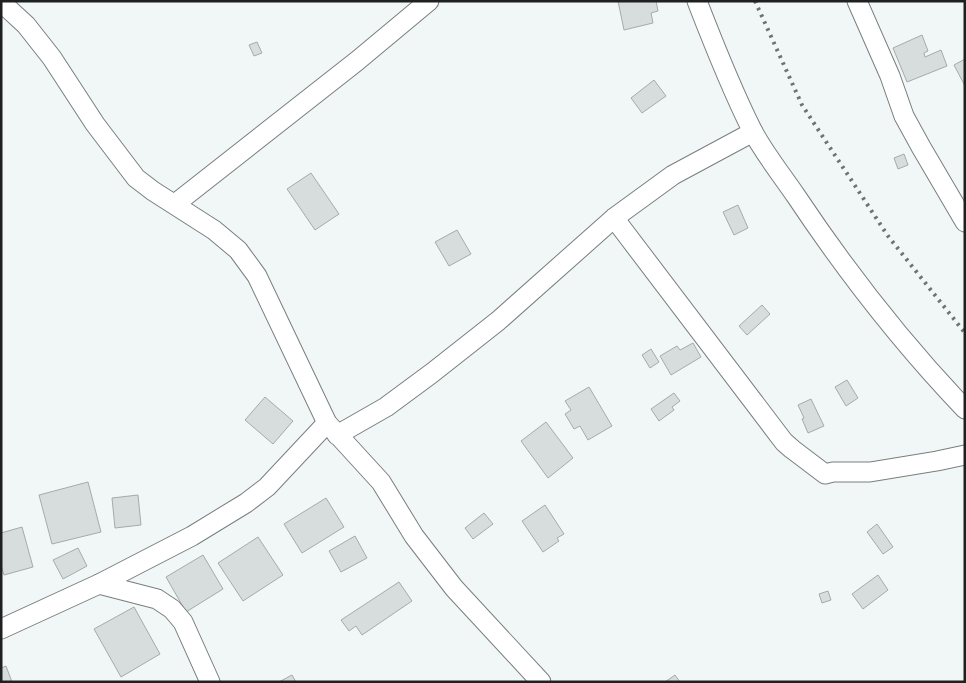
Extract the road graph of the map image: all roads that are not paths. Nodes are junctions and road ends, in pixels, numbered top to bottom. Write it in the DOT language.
graph roads {
  1 [pos="429,1"];
  2 [pos="697,1"];
  3 [pos="857,1"];
  4 [pos="1,2"];
  5 [pos="753,132"];
  6 [pos="175,204"];
  7 [pos="614,218"];
  8 [pos="965,222"];
  9 [pos="965,409"];
  10 [pos="332,429"];
  11 [pos="965,455"];
  12 [pos="99,584"];
  13 [pos="1,630"];
  14 [pos="210,682"];
  15 [pos="541,682"];
  1 -- 6 [label="street"];
  2 -- 5 [label="street"];
  3 -- 8 [label="street"];
  4 -- 6 [label="street"];
  5 -- 7 [label="street"];
  5 -- 9 [label="street"];
  6 -- 10 [label="street"];
  7 -- 10 [label="street"];
  7 -- 11 [label="street"];
  10 -- 12 [label="street"];
  10 -- 15 [label="street"];
  12 -- 13 [label="street"];
  12 -- 14 [label="street"];
}
